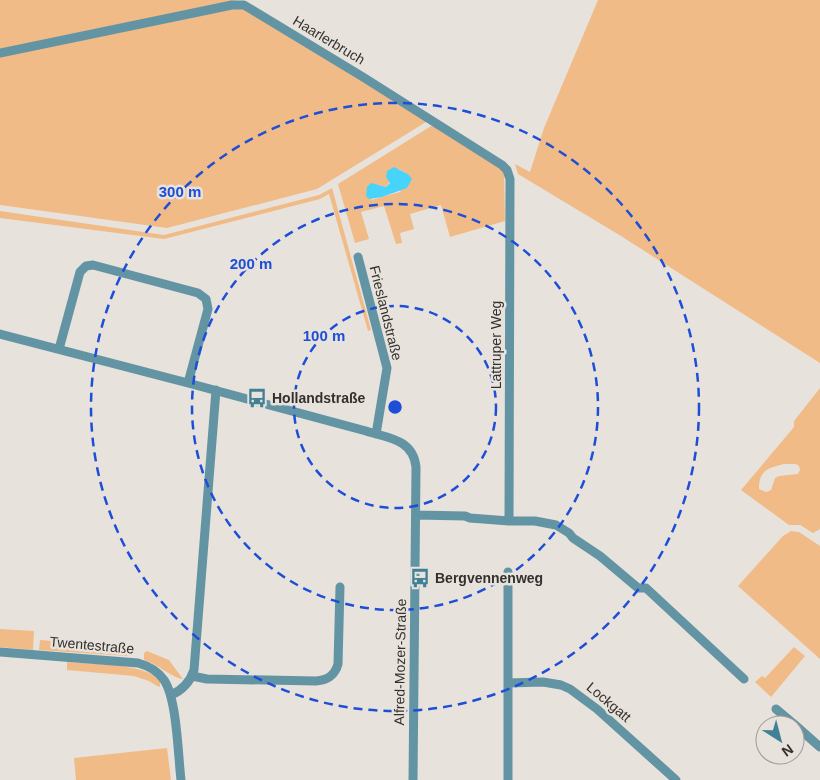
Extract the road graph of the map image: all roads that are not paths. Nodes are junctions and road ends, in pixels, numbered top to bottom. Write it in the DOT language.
graph roads {
  1 [pos="0,53"];
  2 [pos="507,170"];
  3 [pos="358,257"];
  4 [pos="0,334"];
  5 [pos="59,350"];
  6 [pos="188,382"];
  7 [pos="216,390"];
  8 [pos="376,434"];
  9 [pos="416,515"];
  10 [pos="508,521"];
  11 [pos="508,572"];
  12 [pos="340,586"];
  13 [pos="0,652"];
  14 [pos="192,676"];
  15 [pos="744,679"];
  16 [pos="508,683"];
  17 [pos="171,695"];
  18 [pos="776,709"];
  19 [pos="783,715"];
  20 [pos="805,734"];
  21 [pos="820,747"];
  22 [pos="181,780"];
  23 [pos="412,780"];
  24 [pos="508,780"];
  25 [pos="676,780"];
  1 -- 2 [label="street, Haarlerbruch"];
  2 -- 10 [label="street, Lattruper Weg"];
  3 -- 8 [label="street, Frieslandstraße"];
  4 -- 5 [label="street, Alfred-Mozer-Straße"];
  5 -- 6 [label="street, Alfred-Mozer-Straße"];
  5 -- 6 [label="street"];
  6 -- 7 [label="street, Alfred-Mozer-Straße"];
  7 -- 8 [label="street, Alfred-Mozer-Straße"];
  7 -- 14 [label="street"];
  8 -- 9 [label="street, Alfred-Mozer-Straße"];
  9 -- 10 [label="street"];
  9 -- 23 [label="street, Alfred-Mozer-Straße"];
  10 -- 15 [label="street"];
  11 -- 16 [label="street"];
  12 -- 14 [label="street"];
  13 -- 17 [label="street, Twentestraße"];
  14 -- 17 [label="street"];
  16 -- 24 [label="street"];
  16 -- 25 [label="street, Lockgatt"];
  17 -- 22 [label="street, Twentestraße"];
  18 -- 19 [label="street"];
  20 -- 21 [label="street"];
}
